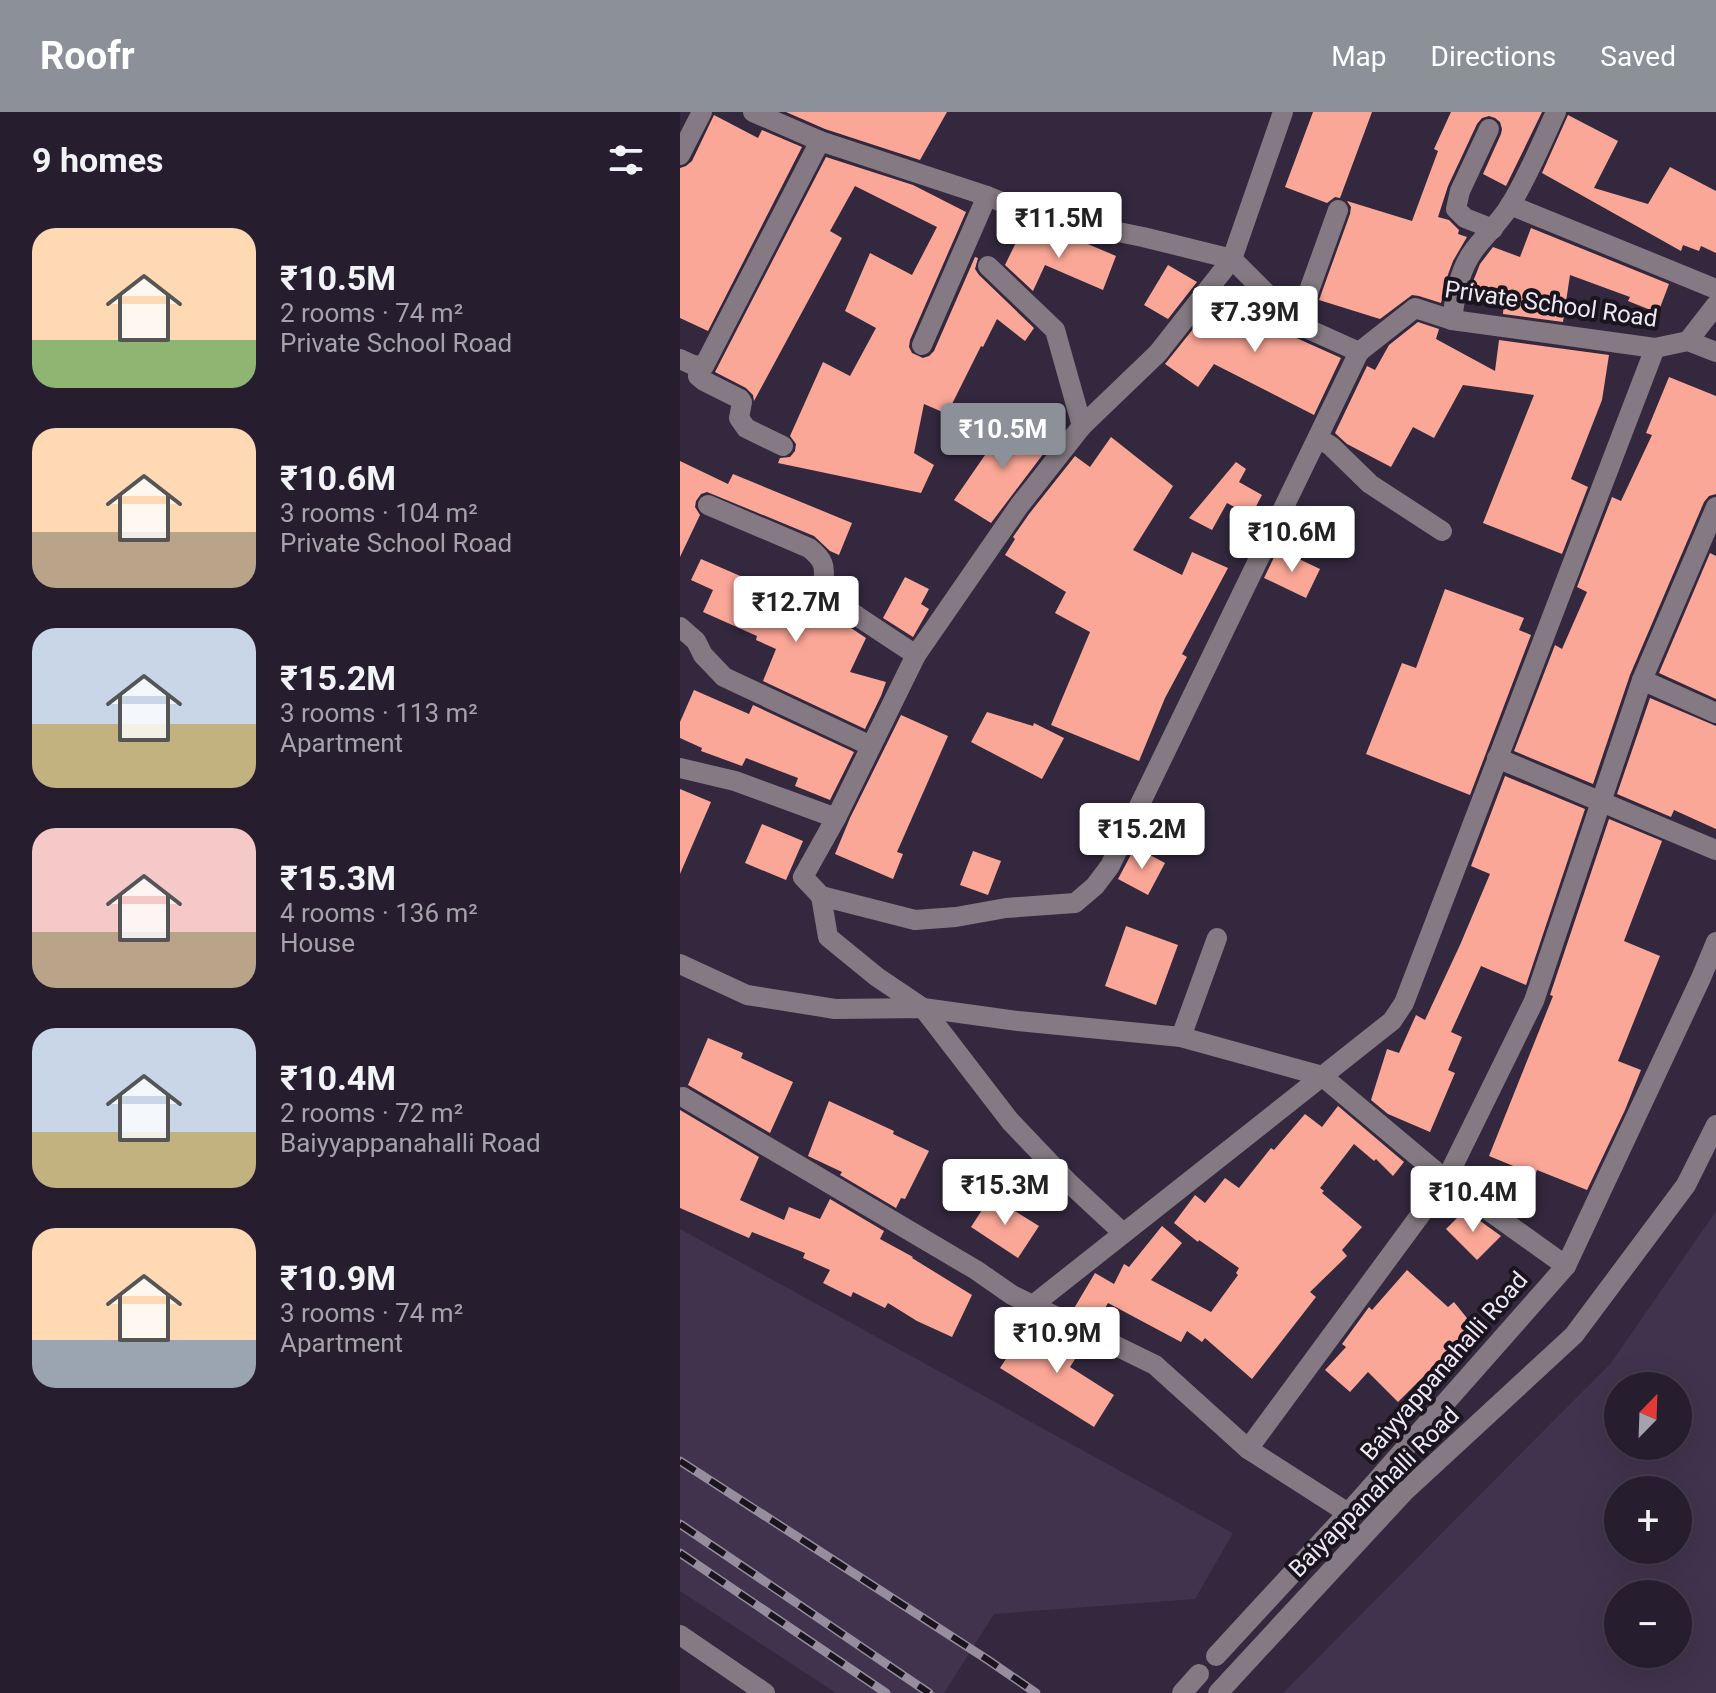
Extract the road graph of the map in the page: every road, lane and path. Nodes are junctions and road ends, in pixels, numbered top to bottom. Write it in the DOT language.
graph roads {
  1 [pos="702,112"];
  2 [pos="753,112"];
  3 [pos="1283,112"];
  4 [pos="1556,112"];
  5 [pos="1489,129"];
  6 [pos="820,141"];
  7 [pos="680,155"];
  8 [pos="987,196"];
  9 [pos="1510,205"];
  10 [pos="1338,210"];
  11 [pos="1493,229"];
  12 [pos="1232,259"];
  13 [pos="988,266"];
  14 [pos="1716,289"];
  15 [pos="1716,305"];
  16 [pos="1452,320"];
  17 [pos="1297,324"];
  18 [pos="1688,341"];
  19 [pos="922,345"];
  20 [pos="1655,348"];
  21 [pos="1359,352"];
  22 [pos="1716,352"];
  23 [pos="689,363"];
  24 [pos="1082,426"];
  25 [pos="1318,438"];
  26 [pos="783,446"];
  27 [pos="708,505"];
  28 [pos="1716,507"];
  29 [pos="1442,531"];
  30 [pos="1708,549"];
  31 [pos="680,627"];
  32 [pos="916,655"];
  33 [pos="1642,680"];
  34 [pos="1716,713"];
  35 [pos="871,746"];
  36 [pos="1497,758"];
  37 [pos="680,768"];
  38 [pos="1600,802"];
  39 [pos="836,818"];
  40 [pos="1716,850"];
  41 [pos="821,896"];
  42 [pos="1217,938"];
  43 [pos="1716,942"];
  44 [pos="680,964"];
  45 [pos="923,1008"];
  46 [pos="1181,1037"];
  47 [pos="1322,1076"];
  48 [pos="683,1097"];
  49 [pos="1716,1125"];
  50 [pos="1446,1180"];
  51 [pos="1123,1233"];
  52 [pos="1566,1266"];
  53 [pos="1033,1305"];
  54 [pos="1248,1449"];
  55 [pos="1348,1513"];
  56 [pos="680,1635"];
  57 [pos="1216,1656"];
  58 [pos="1199,1674"];
  59 [pos="765,1693"];
  60 [pos="1182,1693"];
  61 [pos="1218,1693"];
  1 -- 7 [label="street"];
  2 -- 6 [label="street"];
  3 -- 12 [label="street"];
  4 -- 9 [label="street"];
  5 -- 11 [label="street"];
  6 -- 8 [label="street"];
  6 -- 23 [label="street"];
  8 -- 12 [label="street"];
  8 -- 19 [label="street"];
  9 -- 11 [label="street"];
  9 -- 14 [label="street"];
  10 -- 17 [label="street"];
  11 -- 16 [label="street"];
  12 -- 17 [label="street"];
  12 -- 24 [label="street"];
  13 -- 24 [label="street"];
  15 -- 18 [label="street, Private School Road"];
  16 -- 20 [label="street, Private School Road"];
  16 -- 21 [label="street, Private School Road"];
  17 -- 21 [label="street"];
  18 -- 20 [label="street, Private School Road"];
  18 -- 22 [label="street"];
  20 -- 36 [label="street"];
  21 -- 25 [label="street"];
  23 -- 26 [label="street"];
  24 -- 32 [label="street"];
  25 -- 29 [label="street"];
  25 -- 41 [label="street"];
  27 -- 32 [label="street"];
  28 -- 30 [label="street"];
  30 -- 33 [label="street"];
  31 -- 35 [label="street"];
  32 -- 35 [label="street"];
  33 -- 34 [label="street"];
  33 -- 38 [label="street"];
  35 -- 39 [label="street"];
  36 -- 38 [label="street"];
  36 -- 47 [label="street"];
  37 -- 39 [label="street"];
  38 -- 40 [label="street"];
  38 -- 50 [label="street"];
  39 -- 41 [label="street"];
  41 -- 45 [label="street"];
  42 -- 46 [label="street"];
  43 -- 52 [label="street, Baiyyappanahalli Road"];
  44 -- 45 [label="street"];
  45 -- 46 [label="street"];
  45 -- 51 [label="street"];
  46 -- 47 [label="street"];
  47 -- 50 [label="street"];
  47 -- 51 [label="street"];
  48 -- 53 [label="street"];
  49 -- 61 [label="street, Baiyappanahalli Road"];
  50 -- 52 [label="street"];
  50 -- 54 [label="street"];
  51 -- 53 [label="street"];
  52 -- 55 [label="street, Baiyyappanahalli Road"];
  53 -- 54 [label="street"];
  54 -- 55 [label="street"];
  55 -- 57 [label="street, Baiyyappanahalli Road"];
  56 -- 59 [label="street"];
  58 -- 60 [label="street"];
}
